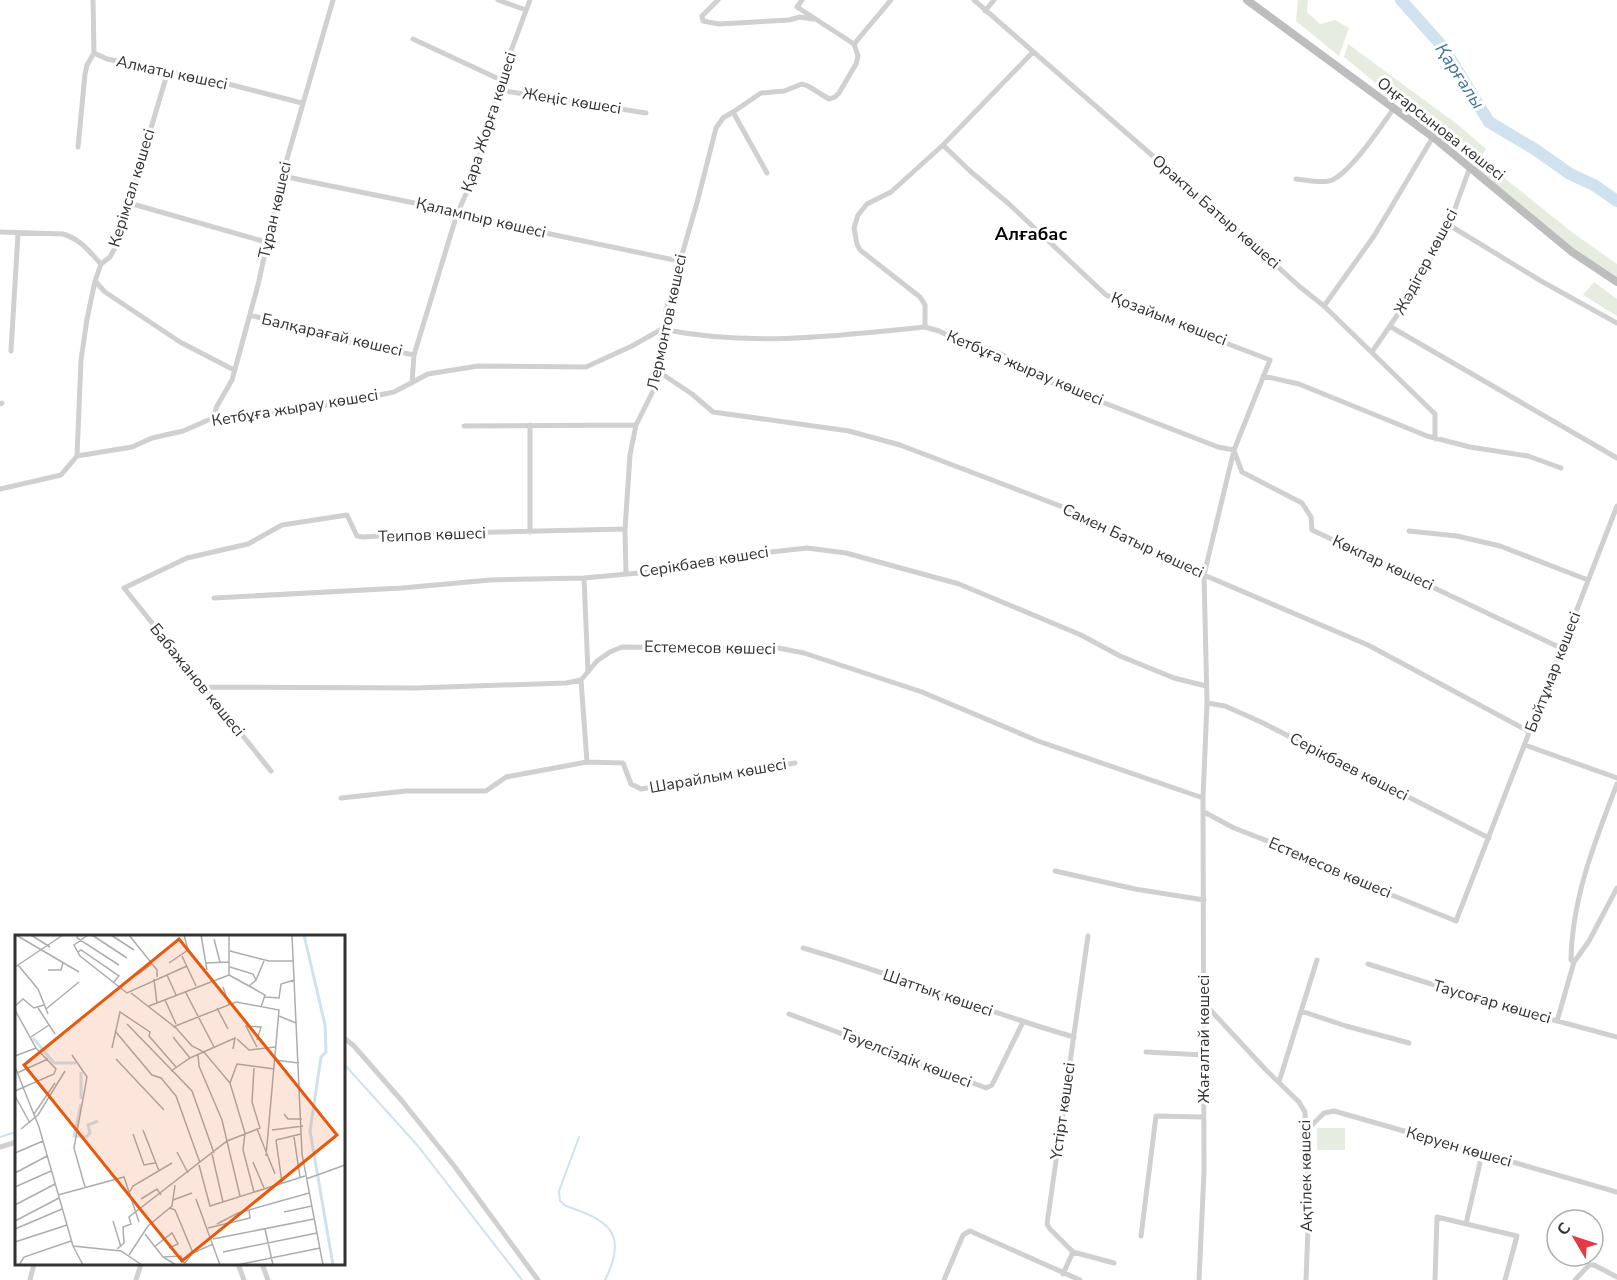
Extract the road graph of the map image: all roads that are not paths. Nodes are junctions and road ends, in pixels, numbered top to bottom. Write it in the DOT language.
graph roads {
  1 [pos="93,0"];
  2 [pos="333,0"];
  3 [pos="498,0"];
  4 [pos="530,0"];
  5 [pos="718,0"];
  6 [pos="802,0"];
  7 [pos="891,0"];
  8 [pos="974,0"];
  9 [pos="994,0"];
  10 [pos="1247,0"];
  11 [pos="526,10"];
  12 [pos="986,11"];
  13 [pos="818,20"];
  14 [pos="413,39"];
  15 [pos="854,44"];
  16 [pos="1033,52"];
  17 [pos="94,53"];
  18 [pos="168,71"];
  19 [pos="501,80"];
  20 [pos="499,90"];
  21 [pos="302,103"];
  22 [pos="1394,108"];
  23 [pos="733,112"];
  24 [pos="646,113"];
  25 [pos="1433,138"];
  26 [pos="944,145"];
  27 [pos="78,147"];
  28 [pos="1470,167"];
  29 [pos="767,173"];
  30 [pos="282,176"];
  31 [pos="1296,179"];
  32 [pos="129,203"];
  33 [pos="457,214"];
  34 [pos="1449,225"];
  35 [pos="0,232"];
  36 [pos="18,233"];
  37 [pos="266,242"];
  38 [pos="680,261"];
  39 [pos="101,264"];
  40 [pos="95,280"];
  41 [pos="1617,282"];
  42 [pos="1324,306"];
  43 [pos="250,315"];
  44 [pos="1617,323"];
  45 [pos="925,327"];
  46 [pos="1391,327"];
  47 [pos="662,329"];
  48 [pos="11,351"];
  49 [pos="1372,352"];
  50 [pos="414,355"];
  51 [pos="234,370"];
  52 [pos="656,370"];
  53 [pos="1263,376"];
  54 [pos="412,382"];
  55 [pos="213,418"];
  56 [pos="531,425"];
  57 [pos="636,425"];
  58 [pos="464,426"];
  59 [pos="1435,439"];
  60 [pos="1234,450"];
  61 [pos="77,456"];
  62 [pos="1617,458"];
  63 [pos="1561,468"];
  64 [pos="1,486"];
  65 [pos="1617,506"];
  66 [pos="625,529"];
  67 [pos="1409,531"];
  68 [pos="530,532"];
  69 [pos="626,573"];
  70 [pos="1204,575"];
  71 [pos="584,578"];
  72 [pos="1588,580"];
  73 [pos="124,588"];
  74 [pos="214,598"];
  75 [pos="1563,649"];
  76 [pos="588,672"];
  77 [pos="581,680"];
  78 [pos="1206,686"];
  79 [pos="203,687"];
  80 [pos="1207,704"];
  81 [pos="1530,732"];
  82 [pos="1525,745"];
  83 [pos="587,762"];
  84 [pos="795,763"];
  85 [pos="271,771"];
  86 [pos="1617,778"];
  87 [pos="1617,784"];
  88 [pos="341,798"];
  89 [pos="1203,798"];
  90 [pos="1204,812"];
  91 [pos="1489,838"];
  92 [pos="1055,871"];
  93 [pos="1617,888"];
  94 [pos="1204,900"];
  95 [pos="1456,921"];
  96 [pos="1088,936"];
  97 [pos="803,948"];
  98 [pos="1317,960"];
  99 [pos="1574,962"];
  100 [pos="1368,964"];
  101 [pos="1203,1002"];
  102 [pos="1301,1011"];
  103 [pos="789,1014"];
  104 [pos="1557,1021"];
  105 [pos="1023,1023"];
  106 [pos="1074,1036"];
  107 [pos="1617,1037"];
  108 [pos="345,1039"];
  109 [pos="1409,1043"];
  110 [pos="1146,1052"];
  111 [pos="1204,1055"];
  112 [pos="1279,1082"];
  113 [pos="1204,1117"];
  114 [pos="1307,1130"];
  115 [pos="15,1142"];
  116 [pos="0,1147"];
  117 [pos="1482,1154"];
  118 [pos="1617,1192"];
  119 [pos="1466,1224"];
  120 [pos="1140,1236"];
  121 [pos="1073,1252"];
  122 [pos="1114,1263"];
  123 [pos="34,1265"];
  124 [pos="140,1265"];
  125 [pos="239,1265"];
  126 [pos="263,1265"];
  127 [pos="1063,1274"];
  128 [pos="1617,1277"];
  129 [pos="30,1280"];
  130 [pos="136,1280"];
  131 [pos="244,1280"];
  132 [pos="268,1280"];
  133 [pos="538,1280"];
  134 [pos="944,1280"];
  135 [pos="1080,1280"];
  136 [pos="1199,1280"];
  137 [pos="1306,1280"];
  138 [pos="1435,1280"];
  139 [pos="1505,1280"];
  140 [pos="1575,1280"];
  1 -- 17 [label="street, Алматы көшесі"];
  2 -- 21 [label="street, Тұран көшесі"];
  3 -- 11 [label="street"];
  4 -- 11 [label="street, Қара Жорға көшесі"];
  5 -- 13 [label="street"];
  6 -- 13 [label="street"];
  7 -- 15 [label="street"];
  8 -- 12 [label="street, Оракты Батыр көшесі"];
  9 -- 12 [label="street"];
  10 -- 22 [label="main road, Оңғарсынова көшесі"];
  11 -- 19 [label="street, Қара Жорға көшесі"];
  12 -- 16 [label="street, Оракты Батыр көшесі"];
  13 -- 15 [label="street"];
  14 -- 19 [label="street"];
  15 -- 23 [label="street, Лермонтов көшесі"];
  16 -- 26 [label="street"];
  16 -- 42 [label="street, Оракты Батыр көшесі"];
  17 -- 18 [label="street, Алматы көшесі"];
  17 -- 27 [label="street"];
  18 -- 21 [label="street, Алматы көшесі"];
  18 -- 32 [label="street, Керімсал көшесі"];
  19 -- 20 [label="street, Қара Жорға көшесі"];
  20 -- 24 [label="street, Жеңіс көшесі"];
  20 -- 33 [label="street, Қара Жорға көшесі"];
  21 -- 30 [label="street, Тұран көшесі"];
  22 -- 25 [label="main road, Оңғарсынова көшесі"];
  22 -- 31 [label="street"];
  23 -- 29 [label="street"];
  23 -- 38 [label="street, Лермонтов көшесі"];
  25 -- 28 [label="main road, Оңғарсынова көшесі"];
  25 -- 42 [label="street"];
  26 -- 45 [label="street"];
  26 -- 53 [label="street, Қозайым көшесі"];
  28 -- 34 [label="street, Жәдігер көшесі"];
  28 -- 41 [label="main road, Оңғарсынова көшесі"];
  30 -- 33 [label="street, Қалампыр көшесі"];
  30 -- 37 [label="street, Тұран көшесі"];
  32 -- 37 [label="street"];
  32 -- 39 [label="street, Керімсал көшесі"];
  33 -- 38 [label="street, Қалампыр көшесі"];
  33 -- 50 [label="street, Қара Жорға көшесі"];
  34 -- 44 [label="street"];
  34 -- 46 [label="street, Жәдігер көшесі"];
  35 -- 36 [label="street"];
  36 -- 39 [label="street"];
  36 -- 48 [label="street"];
  37 -- 43 [label="street, Тұран көшесі"];
  38 -- 47 [label="street, Лермонтов көшесі"];
  39 -- 40 [label="street, Керімсал көшесі"];
  40 -- 51 [label="street"];
  40 -- 61 [label="street, Керімсал көшесі"];
  42 -- 49 [label="street, Оракты Батыр көшесі"];
  43 -- 50 [label="street, Балқарағай көшесі"];
  43 -- 51 [label="street, Тұран көшесі"];
  45 -- 47 [label="street, Кетбұға жырау көшесі"];
  45 -- 60 [label="street, Кетбұға жырау көшесі"];
  46 -- 49 [label="street, Жәдігер көшесі"];
  46 -- 62 [label="street"];
  47 -- 52 [label="street, Лермонтов көшесі"];
  47 -- 54 [label="street, Кетбұға жырау көшесі"];
  49 -- 59 [label="street, Оракты Батыр көшесі"];
  50 -- 54 [label="street, Қара Жорға көшесі"];
  51 -- 55 [label="street, Тұран көшесі"];
  52 -- 57 [label="street, Лермонтов көшесі"];
  52 -- 70 [label="street, Самен Батыр көшесі"];
  53 -- 59 [label="street"];
  53 -- 60 [label="street"];
  54 -- 55 [label="street, Кетбұға жырау көшесі"];
  55 -- 61 [label="street, Кетбұға жырау көшесі"];
  56 -- 57 [label="street"];
  56 -- 58 [label="street"];
  56 -- 68 [label="street"];
  57 -- 66 [label="street, Лермонтов көшесі"];
  59 -- 63 [label="street"];
  60 -- 70 [label="street"];
  60 -- 75 [label="street, Көкпар көшесі"];
  61 -- 64 [label="street"];
  65 -- 72 [label="street, Бойтұмар көшесі"];
  66 -- 68 [label="street, Теипов көшесі"];
  66 -- 69 [label="street, Лермонтов көшесі"];
  67 -- 72 [label="street"];
  68 -- 73 [label="street, Теипов көшесі"];
  69 -- 71 [label="street, Серікбаев көшесі"];
  69 -- 78 [label="street, Серікбаев көшесі"];
  70 -- 78 [label="street"];
  70 -- 81 [label="street, Самен Батыр көшесі"];
  71 -- 74 [label="street, Серікбаев көшесі"];
  71 -- 76 [label="street"];
  72 -- 75 [label="street, Бойтұмар көшесі"];
  73 -- 79 [label="street, Бабажанов көшесі"];
  75 -- 81 [label="street, Бойтұмар көшесі"];
  76 -- 77 [label="street, Естемесов көшесі"];
  76 -- 89 [label="street, Естемесов көшесі"];
  77 -- 79 [label="street"];
  77 -- 83 [label="street"];
  78 -- 80 [label="street"];
  79 -- 85 [label="street, Бабажанов көшесі"];
  80 -- 89 [label="street"];
  80 -- 91 [label="street, Серікбаев көшесі"];
  81 -- 82 [label="street, Бойтұмар көшесі"];
  82 -- 86 [label="street"];
  82 -- 91 [label="street, Бойтұмар көшесі"];
  83 -- 84 [label="street, Шарайлым көшесі"];
  83 -- 88 [label="street, Шарайлым көшесі"];
  87 -- 99 [label="street"];
  89 -- 90 [label="street, Жағалтай көшесі"];
  90 -- 94 [label="street, Жағалтай көшесі"];
  90 -- 95 [label="street, Естемесов көшесі"];
  91 -- 95 [label="street, Бойтұмар көшесі"];
  92 -- 94 [label="street"];
  93 -- 99 [label="street"];
  94 -- 101 [label="street, Жағалтай көшесі"];
  96 -- 106 [label="street, Үстірт көшесі"];
  97 -- 105 [label="street, Шаттық көшесі"];
  98 -- 102 [label="street"];
  99 -- 104 [label="street"];
  100 -- 104 [label="street, Тауcоғар көшесі"];
  101 -- 111 [label="street, Жағалтай көшесі"];
  101 -- 112 [label="street, Ақтілек көшесі"];
  102 -- 109 [label="street"];
  102 -- 112 [label="street"];
  103 -- 105 [label="street, Тәуелсіздік көшесі"];
  104 -- 107 [label="street, Тауcоғар көшесі"];
  105 -- 106 [label="street, Шаттық көшесі"];
  106 -- 121 [label="street, Үстірт көшесі"];
  108 -- 133 [label="street"];
  110 -- 111 [label="street"];
  111 -- 113 [label="street, Жағалтай көшесі"];
  112 -- 114 [label="street, Ақтілек көшесі"];
  113 -- 120 [label="street"];
  113 -- 136 [label="street, Жағалтай көшесі"];
  114 -- 117 [label="street, Керуен көшесі"];
  114 -- 137 [label="street, Ақтілек көшесі"];
  115 -- 116 [label="street"];
  117 -- 118 [label="street, Керуен көшесі"];
  117 -- 119 [label="street"];
  119 -- 138 [label="street"];
  119 -- 139 [label="street"];
  121 -- 122 [label="street"];
  121 -- 127 [label="street"];
  123 -- 129 [label="street"];
  124 -- 130 [label="street"];
  125 -- 131 [label="street"];
  126 -- 132 [label="street"];
  127 -- 134 [label="street"];
  127 -- 135 [label="street"];
  128 -- 140 [label="street"];
}
